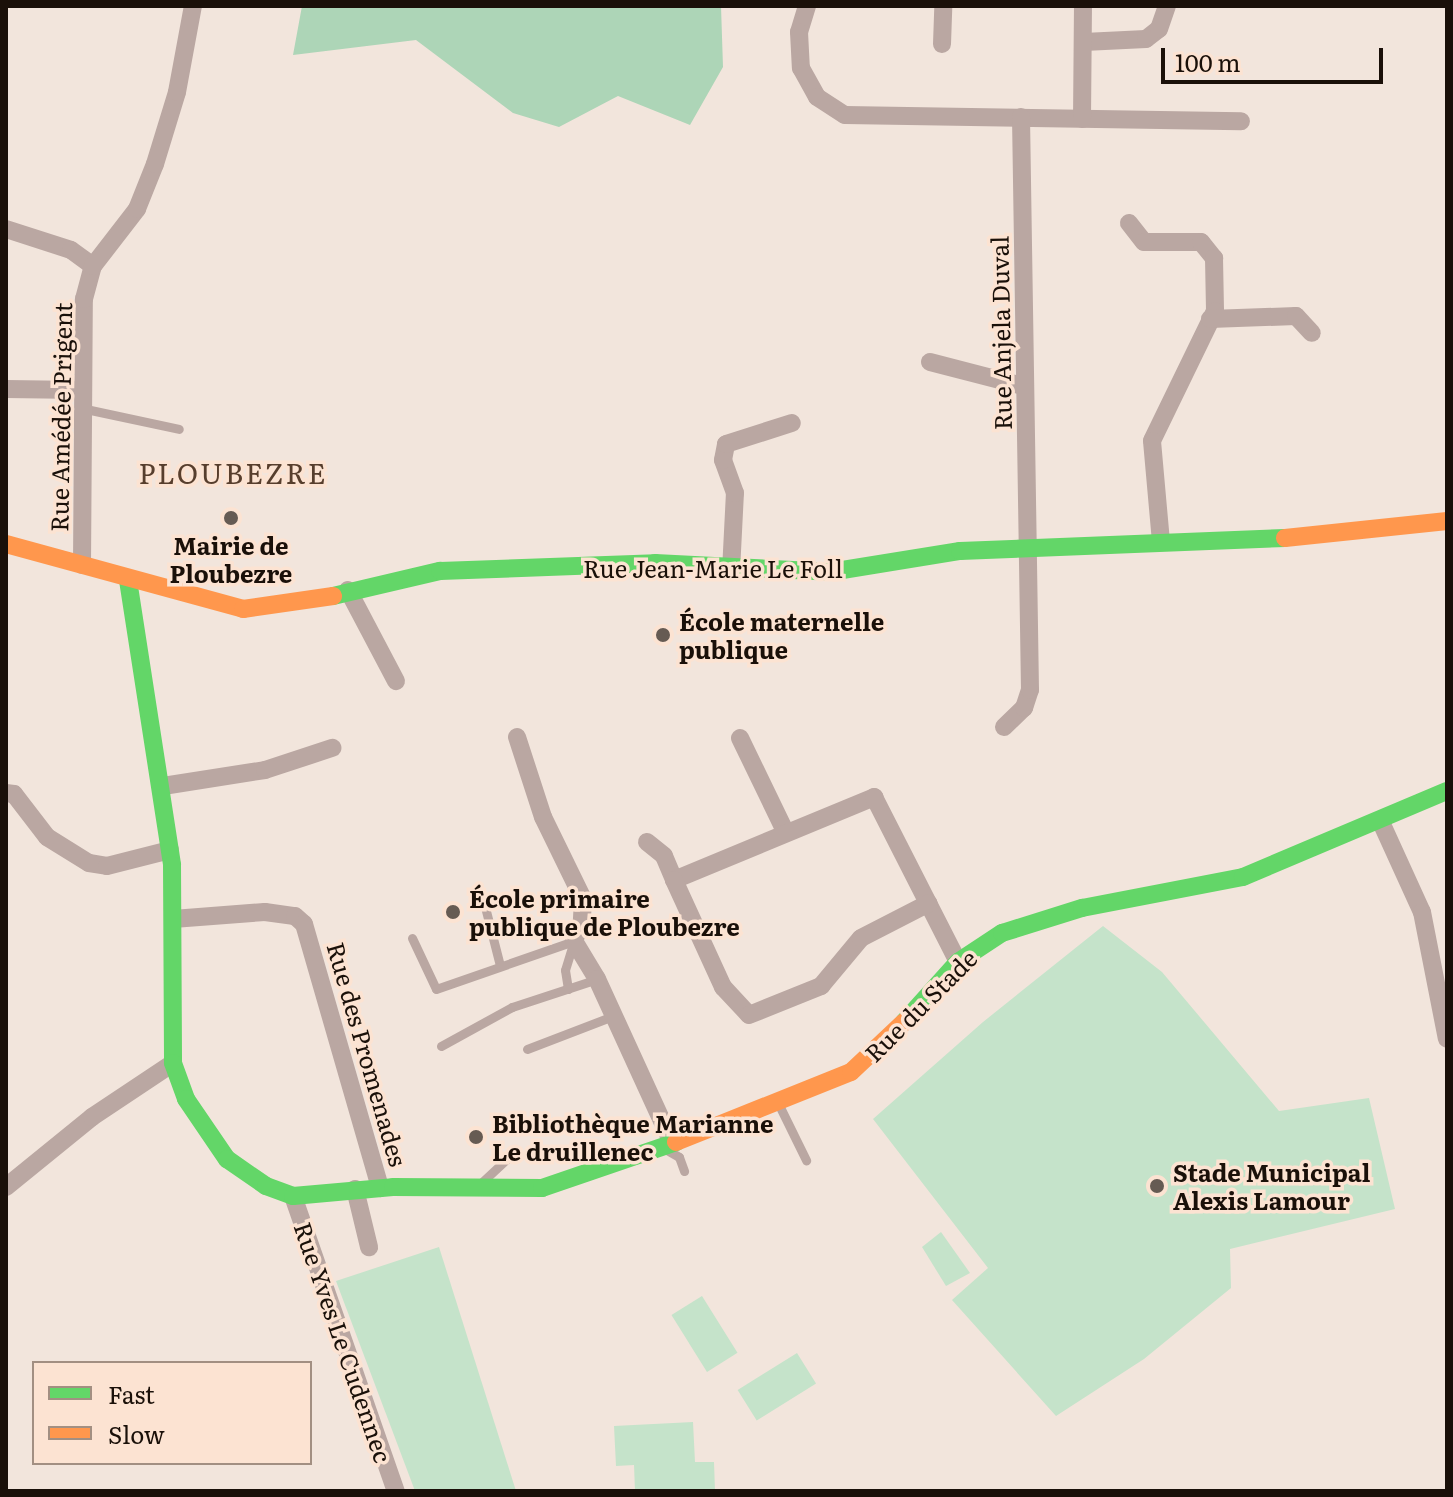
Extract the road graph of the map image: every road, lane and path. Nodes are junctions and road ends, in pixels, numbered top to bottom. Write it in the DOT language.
graph roads {
  1 [pos="193,6"];
  2 [pos="807,6"];
  3 [pos="943,6"];
  4 [pos="1083,6"];
  5 [pos="1167,6"];
  6 [pos="1084,42"];
  7 [pos="942,44"];
  8 [pos="1021,117"];
  9 [pos="1082,119"];
  10 [pos="1241,121"];
  11 [pos="1129,223"];
  12 [pos="6,229"];
  13 [pos="93,266"];
  14 [pos="1210,319"];
  15 [pos="1312,333"];
  16 [pos="930,362"];
  17 [pos="1023,386"];
  18 [pos="6,389"];
  19 [pos="81,399"];
  20 [pos="792,423"];
  21 [pos="179,429"];
  22 [pos="1447,521"];
  23 [pos="1161,542"];
  24 [pos="6,544"];
  25 [pos="1030,547"];
  26 [pos="82,565"];
  27 [pos="731,571"];
  28 [pos="128,580"];
  29 [pos="348,590"];
  30 [pos="395,676"];
  31 [pos="1004,727"];
  32 [pos="517,737"];
  33 [pos="740,738"];
  34 [pos="332,748"];
  35 [pos="163,786"];
  36 [pos="1447,791"];
  37 [pos="6,793"];
  38 [pos="1380,820"];
  39 [pos="785,831"];
  40 [pos="647,842"];
  41 [pos="170,850"];
  42 [pos="674,880"];
  43 [pos="484,903"];
  44 [pos="929,903"];
  45 [pos="173,919"];
  46 [pos="412,938"];
  47 [pos="574,941"];
  48 [pos="958,962"];
  49 [pos="500,966"];
  50 [pos="597,979"];
  51 [pos="1442,983"];
  52 [pos="568,989"];
  53 [pos="613,1016"];
  54 [pos="1447,1039"];
  55 [pos="441,1046"];
  56 [pos="527,1049"];
  57 [pos="173,1063"];
  58 [pos="778,1103"];
  59 [pos="668,1145"];
  60 [pos="508,1158"];
  61 [pos="806,1160"];
  62 [pos="684,1171"];
  63 [pos="6,1187"];
  64 [pos="380,1188"];
  65 [pos="476,1188"];
  66 [pos="355,1189"];
  67 [pos="293,1196"];
  68 [pos="369,1247"];
  69 [pos="396,1491"];
  1 -- 13 [label="street, Rue Amédée Prigent"];
  2 -- 8 [label="street"];
  3 -- 7 [label="street"];
  4 -- 6 [label="street"];
  5 -- 6 [label="street"];
  6 -- 9 [label="street"];
  8 -- 9 [label="street"];
  8 -- 17 [label="street, Rue Anjela Duval"];
  9 -- 10 [label="street"];
  11 -- 14 [label="street"];
  12 -- 13 [label="street"];
  13 -- 19 [label="street, Rue Amédée Prigent"];
  14 -- 15 [label="street"];
  14 -- 23 [label="street"];
  16 -- 17 [label="street"];
  17 -- 25 [label="street, Rue Anjela Duval"];
  18 -- 19 [label="street"];
  19 -- 21 [label="lane"];
  19 -- 26 [label="street, Rue Amédée Prigent"];
  20 -- 27 [label="street"];
  22 -- 23 [label="street, Rue Jean-Marie Le Foll"];
  23 -- 25 [label="street, Rue Jean-Marie Le Foll"];
  24 -- 26 [label="street, Rue Jean-Marie Le Foll"];
  25 -- 27 [label="street, Rue Jean-Marie Le Foll"];
  25 -- 31 [label="street, Rue Anjela Duval"];
  26 -- 28 [label="street, Rue Jean-Marie Le Foll"];
  27 -- 29 [label="street, Rue Jean-Marie Le Foll"];
  28 -- 29 [label="street, Rue Jean-Marie Le Foll"];
  28 -- 35 [label="street, Rue Yves Le Cudennec"];
  29 -- 30 [label="street"];
  32 -- 47 [label="street"];
  33 -- 39 [label="street"];
  34 -- 35 [label="street"];
  35 -- 41 [label="street, Rue Yves Le Cudennec"];
  36 -- 38 [label="street, Rue du Stade"];
  37 -- 41 [label="street"];
  38 -- 48 [label="street, Rue du Stade"];
  38 -- 51 [label="street"];
  39 -- 42 [label="street"];
  39 -- 44 [label="street"];
  40 -- 42 [label="street"];
  41 -- 45 [label="street, Rue Yves Le Cudennec"];
  42 -- 44 [label="street"];
  43 -- 49 [label="lane"];
  44 -- 48 [label="street"];
  45 -- 57 [label="street, Rue Yves Le Cudennec"];
  45 -- 64 [label="street, Rue des Promenades"];
  46 -- 49 [label="lane"];
  47 -- 49 [label="lane"];
  47 -- 50 [label="street"];
  47 -- 52 [label="lane"];
  48 -- 58 [label="street, Rue du Stade"];
  50 -- 52 [label="lane"];
  50 -- 53 [label="street"];
  51 -- 54 [label="street"];
  52 -- 55 [label="lane"];
  53 -- 56 [label="lane"];
  53 -- 59 [label="street"];
  57 -- 63 [label="street"];
  57 -- 67 [label="street, Rue Yves Le Cudennec"];
  58 -- 59 [label="street, Rue du Stade"];
  58 -- 61 [label="lane"];
  59 -- 62 [label="lane"];
  59 -- 65 [label="street, Rue du Stade"];
  60 -- 65 [label="lane"];
  64 -- 65 [label="street, Rue du Stade"];
  64 -- 66 [label="street, Rue du Stade"];
  66 -- 67 [label="street, Rue du Stade"];
  66 -- 68 [label="street"];
  67 -- 69 [label="street, Rue Yves Le Cudennec"];
}
